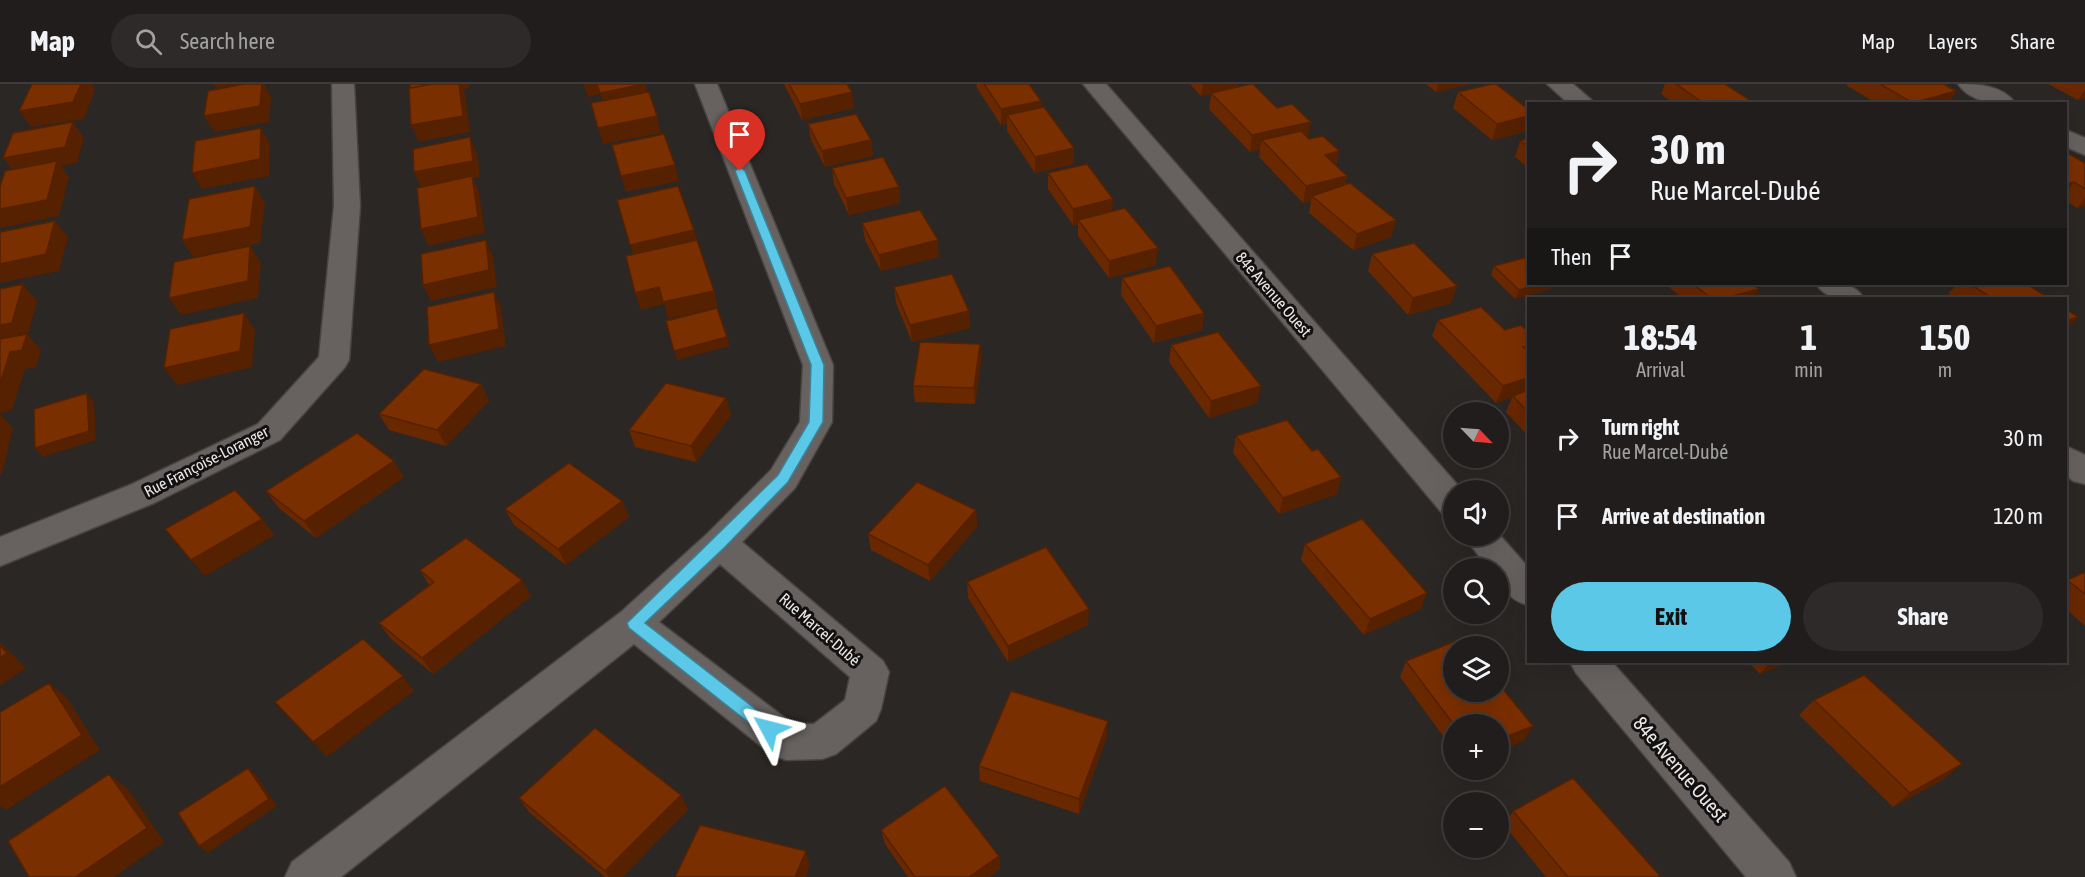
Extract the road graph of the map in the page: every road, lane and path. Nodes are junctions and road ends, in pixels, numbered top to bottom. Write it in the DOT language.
graph roads {
  1 [pos="344,84"];
  2 [pos="706,84"];
  3 [pos="1094,84"];
  4 [pos="1558,84"];
  5 [pos="1969,84"];
  6 [pos="1582,102"];
  7 [pos="2001,102"];
  8 [pos="2067,138"];
  9 [pos="2085,148"];
  10 [pos="1831,285"];
  11 [pos="1849,297"];
  12 [pos="2067,459"];
  13 [pos="2085,472"];
  14 [pos="1443,491"];
  15 [pos="720,543"];
  16 [pos="1490,546"];
  17 [pos="0,552"];
  18 [pos="1527,590"];
  19 [pos="634,623"];
  20 [pos="1590,663"];
  21 [pos="307,877"];
  22 [pos="1774,877"];
  1 -- 17 [label="street, Rue Françoise-Loranger"];
  2 -- 15 [label="street"];
  3 -- 14 [label="street, 84e Avenue Ouest"];
  4 -- 6 [label="street"];
  5 -- 7 [label="street"];
  8 -- 9 [label="street"];
  10 -- 11 [label="street"];
  12 -- 13 [label="street"];
  15 -- 19 [label="street"];
  15 -- 19 [label="street, Rue Marcel-Dubé"];
  16 -- 18 [label="street"];
  19 -- 21 [label="street"];
  20 -- 22 [label="street, 84e Avenue Ouest"];
}
